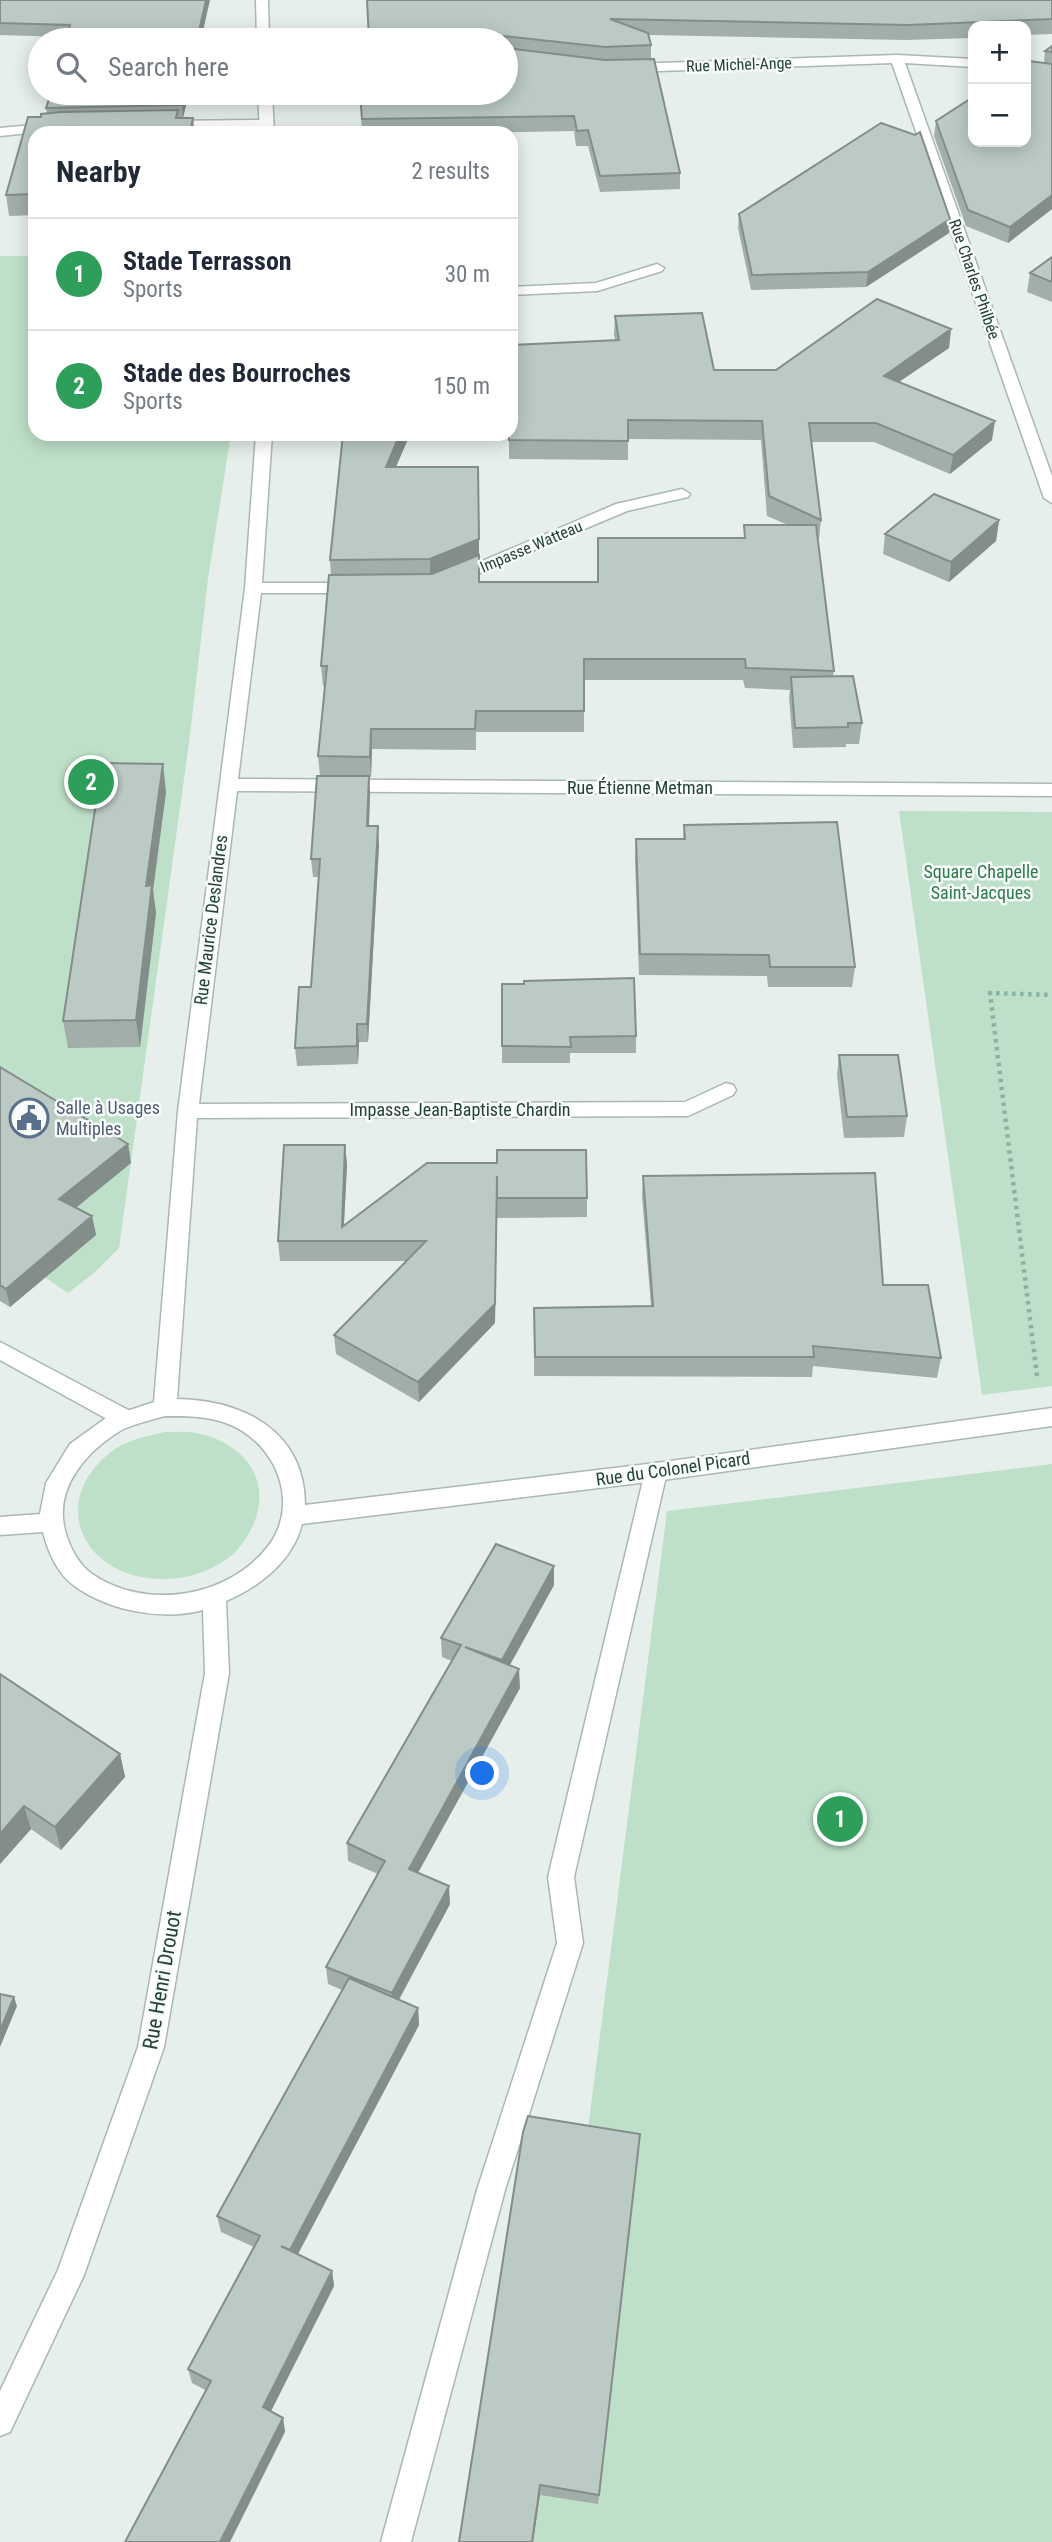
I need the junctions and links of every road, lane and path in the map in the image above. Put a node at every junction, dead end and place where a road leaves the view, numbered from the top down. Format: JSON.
{"nodes":[{"id":1,"x":262,"y":0,"type":"edge"},
{"id":2,"x":263,"y":28,"type":"edge"},
{"id":3,"x":897,"y":59,"type":"junction"},
{"id":4,"x":968,"y":63,"type":"edge"},
{"id":5,"x":619,"y":69,"type":"edge"},
{"id":6,"x":265,"y":105,"type":"edge"},
{"id":7,"x":158,"y":125,"type":"edge"},
{"id":8,"x":194,"y":126,"type":"edge"},
{"id":9,"x":266,"y":126,"type":"edge"},
{"id":10,"x":28,"y":129,"type":"edge"},
{"id":11,"x":0,"y":132,"type":"edge"},
{"id":12,"x":657,"y":268,"type":"dead end"},
{"id":13,"x":518,"y":291,"type":"edge"},
{"id":14,"x":264,"y":441,"type":"edge"},
{"id":15,"x":682,"y":494,"type":"dead end"},
{"id":16,"x":1052,"y":498,"type":"edge"},
{"id":17,"x":377,"y":587,"type":"edge"},
{"id":18,"x":433,"y":587,"type":"edge"},
{"id":19,"x":253,"y":588,"type":"junction"},
{"id":20,"x":228,"y":785,"type":"junction"},
{"id":21,"x":1052,"y":790,"type":"edge"},
{"id":22,"x":1052,"y":995,"type":"edge"},
{"id":23,"x":726,"y":1090,"type":"dead end"},
{"id":24,"x":188,"y":1111,"type":"junction"},
{"id":25,"x":0,"y":1350,"type":"edge"},
{"id":26,"x":165,"y":1407,"type":"junction"},
{"id":27,"x":124,"y":1418,"type":"junction"},
{"id":28,"x":1047,"y":1418,"type":"edge"},
{"id":29,"x":656,"y":1472,"type":"junction"},
{"id":30,"x":294,"y":1516,"type":"junction"},
{"id":31,"x":50,"y":1522,"type":"junction"},
{"id":32,"x":0,"y":1526,"type":"edge"},
{"id":33,"x":214,"y":1597,"type":"junction"},
{"id":34,"x":0,"y":2422,"type":"edge"},
{"id":35,"x":396,"y":2542,"type":"edge"}],
"edges":[{"from":1,"to":2,"type":"street"},
{"from":3,"to":4,"type":"street","name":"Rue Michel-Ange"},
{"from":3,"to":5,"type":"street","name":"Rue Michel-Ange"},
{"from":3,"to":16,"type":"street","name":"Rue Charles Philbée"},
{"from":6,"to":9,"type":"street"},
{"from":7,"to":8,"type":"street"},
{"from":10,"to":11,"type":"street"},
{"from":12,"to":13,"type":"street"},
{"from":14,"to":19,"type":"street","name":"Rue Maurice Deslandres"},
{"from":15,"to":18,"type":"street","name":"Impasse Watteau"},
{"from":17,"to":19,"type":"street"},
{"from":19,"to":20,"type":"street","name":"Rue Maurice Deslandres"},
{"from":20,"to":21,"type":"street","name":"Rue Étienne Metman"},
{"from":20,"to":24,"type":"street","name":"Rue Maurice Deslandres"},
{"from":22,"to":28,"type":"path"},
{"from":23,"to":24,"type":"street","name":"Impasse Jean-Baptiste Chardin"},
{"from":24,"to":26,"type":"street","name":"Rue Maurice Deslandres"},
{"from":25,"to":27,"type":"street"},
{"from":26,"to":27,"type":"street"},
{"from":26,"to":30,"type":"street"},
{"from":27,"to":31,"type":"street"},
{"from":28,"to":29,"type":"street","name":"Rue du Colonel Picard"},
{"from":29,"to":30,"type":"street","name":"Rue du Colonel Picard"},
{"from":29,"to":35,"type":"street"},
{"from":30,"to":33,"type":"street"},
{"from":31,"to":32,"type":"street"},
{"from":31,"to":33,"type":"street"},
{"from":33,"to":34,"type":"street","name":"Rue Henri Drouot"}]}
